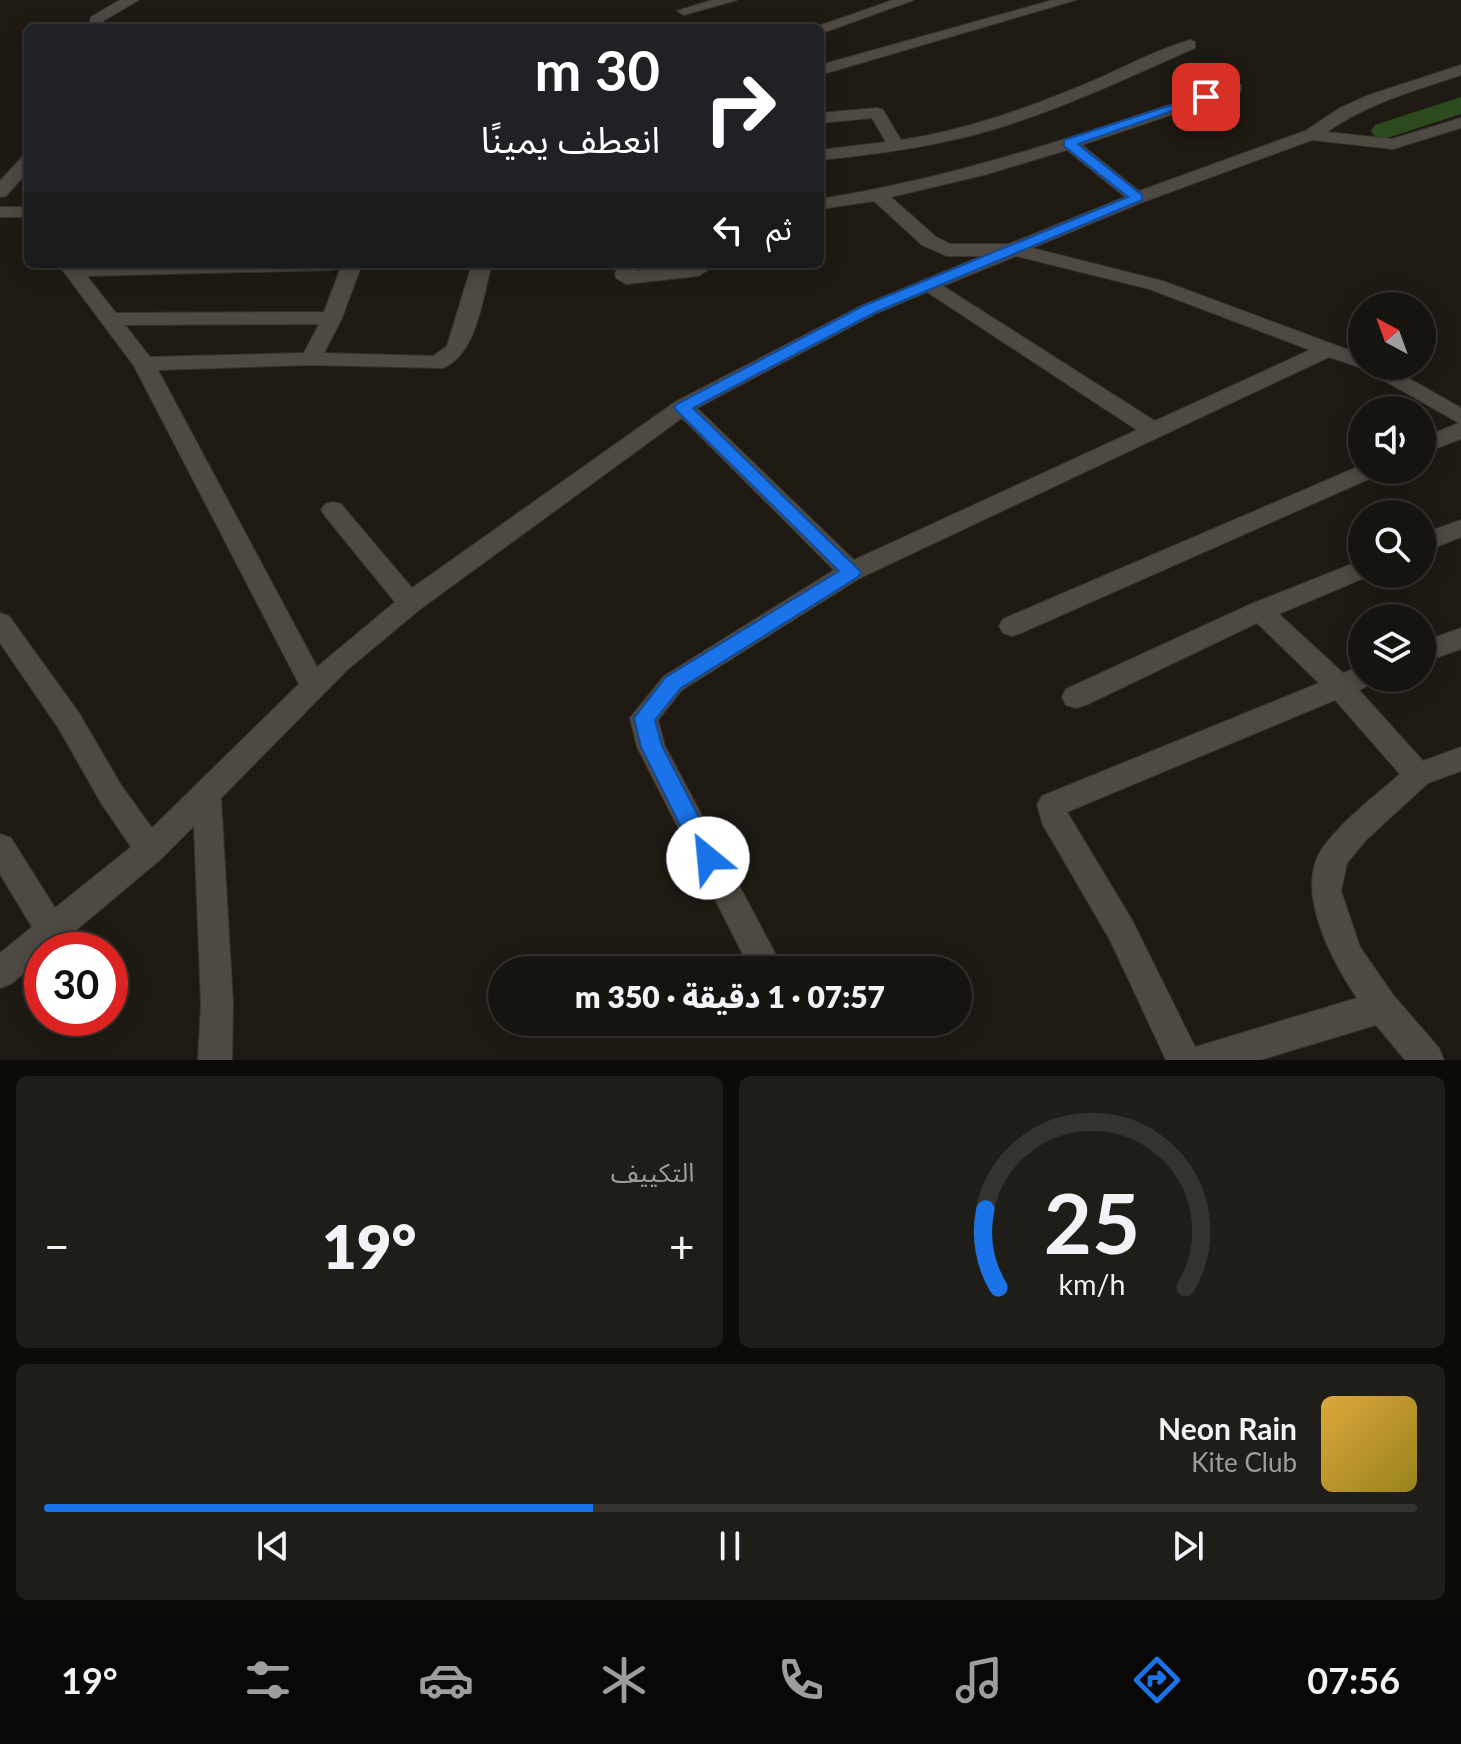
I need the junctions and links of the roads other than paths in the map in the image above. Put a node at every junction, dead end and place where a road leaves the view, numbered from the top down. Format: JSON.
{"nodes":[{"id":1,"x":132,"y":0,"type":"edge"},
{"id":2,"x":730,"y":0,"type":"edge"},
{"id":3,"x":907,"y":0,"type":"edge"},
{"id":4,"x":1069,"y":0,"type":"edge"},
{"id":5,"x":684,"y":5,"type":"edge"},
{"id":6,"x":891,"y":6,"type":"junction"},
{"id":7,"x":96,"y":24,"type":"edge"},
{"id":8,"x":824,"y":28,"type":"edge"},
{"id":9,"x":922,"y":29,"type":"junction"},
{"id":10,"x":1190,"y":45,"type":"dead end"},
{"id":11,"x":824,"y":68,"type":"edge"},
{"id":12,"x":1461,"y":70,"type":"edge"},
{"id":13,"x":1235,"y":88,"type":"dead end"},
{"id":14,"x":824,"y":118,"type":"edge"},
{"id":15,"x":1461,"y":123,"type":"edge"},
{"id":16,"x":1311,"y":135,"type":"junction"},
{"id":17,"x":1069,"y":143,"type":"junction"},
{"id":18,"x":897,"y":147,"type":"junction"},
{"id":19,"x":824,"y":155,"type":"edge"},
{"id":20,"x":24,"y":169,"type":"edge"},
{"id":21,"x":0,"y":192,"type":"edge"},
{"id":22,"x":879,"y":196,"type":"junction"},
{"id":23,"x":1137,"y":198,"type":"junction"},
{"id":24,"x":824,"y":203,"type":"edge"},
{"id":25,"x":0,"y":212,"type":"edge"},
{"id":26,"x":24,"y":212,"type":"edge"},
{"id":27,"x":1016,"y":250,"type":"junction"},
{"id":28,"x":70,"y":268,"type":"edge"},
{"id":29,"x":351,"y":268,"type":"edge"},
{"id":30,"x":481,"y":268,"type":"edge"},
{"id":31,"x":628,"y":268,"type":"edge"},
{"id":32,"x":698,"y":270,"type":"dead end"},
{"id":33,"x":929,"y":285,"type":"junction"},
{"id":34,"x":332,"y":318,"type":"junction"},
{"id":35,"x":110,"y":319,"type":"junction"},
{"id":36,"x":1329,"y":349,"type":"junction"},
{"id":37,"x":1348,"y":356,"type":"edge"},
{"id":38,"x":311,"y":359,"type":"junction"},
{"id":39,"x":144,"y":364,"type":"junction"},
{"id":40,"x":1396,"y":380,"type":"edge"},
{"id":41,"x":683,"y":407,"type":"junction"},
{"id":42,"x":1461,"y":417,"type":"edge"},
{"id":43,"x":1153,"y":430,"type":"junction"},
{"id":44,"x":1461,"y":430,"type":"edge"},
{"id":45,"x":1436,"y":441,"type":"edge"},
{"id":46,"x":1348,"y":480,"type":"edge"},
{"id":47,"x":333,"y":510,"type":"dead end"},
{"id":48,"x":1461,"y":528,"type":"edge"},
{"id":49,"x":1436,"y":538,"type":"edge"},
{"id":50,"x":851,"y":572,"type":"junction"},
{"id":51,"x":1348,"y":575,"type":"edge"},
{"id":52,"x":410,"y":603,"type":"junction"},
{"id":53,"x":1260,"y":611,"type":"junction"},
{"id":54,"x":0,"y":623,"type":"edge"},
{"id":55,"x":1012,"y":626,"type":"dead end"},
{"id":56,"x":1461,"y":638,"type":"edge"},
{"id":57,"x":1436,"y":648,"type":"edge"},
{"id":58,"x":1348,"y":680,"type":"edge"},
{"id":59,"x":1348,"y":683,"type":"edge"},
{"id":60,"x":314,"y":687,"type":"junction"},
{"id":61,"x":1357,"y":692,"type":"edge"},
{"id":62,"x":1076,"y":697,"type":"dead end"},
{"id":63,"x":1461,"y":759,"type":"edge"},
{"id":64,"x":1418,"y":775,"type":"junction"},
{"id":65,"x":207,"y":797,"type":"junction"},
{"id":66,"x":0,"y":847,"type":"edge"},
{"id":67,"x":150,"y":850,"type":"junction"},
{"id":68,"x":52,"y":931,"type":"junction"},
{"id":69,"x":761,"y":956,"type":"edge"},
{"id":70,"x":0,"y":973,"type":"edge"},
{"id":71,"x":1382,"y":1007,"type":"junction"},
{"id":72,"x":215,"y":1060,"type":"edge"},
{"id":73,"x":1184,"y":1060,"type":"edge"},
{"id":74,"x":1205,"y":1060,"type":"edge"},
{"id":75,"x":1427,"y":1060,"type":"edge"}],
"edges":[{"from":1,"to":7,"type":"street"},
{"from":2,"to":5,"type":"street"},
{"from":3,"to":6,"type":"street"},
{"from":4,"to":9,"type":"street"},
{"from":6,"to":8,"type":"street"},
{"from":6,"to":9,"type":"street"},
{"from":9,"to":11,"type":"street"},
{"from":10,"to":18,"type":"street"},
{"from":12,"to":16,"type":"street"},
{"from":13,"to":17,"type":"street"},
{"from":14,"to":18,"type":"street"},
{"from":15,"to":16,"type":"street"},
{"from":16,"to":23,"type":"street"},
{"from":17,"to":22,"type":"street"},
{"from":17,"to":23,"type":"street"},
{"from":18,"to":19,"type":"street"},
{"from":20,"to":21,"type":"street"},
{"from":22,"to":24,"type":"street"},
{"from":22,"to":27,"type":"street"},
{"from":23,"to":27,"type":"street"},
{"from":25,"to":26,"type":"street"},
{"from":27,"to":33,"type":"street"},
{"from":27,"to":36,"type":"street"},
{"from":28,"to":35,"type":"street"},
{"from":29,"to":34,"type":"street"},
{"from":30,"to":38,"type":"street"},
{"from":31,"to":32,"type":"street"},
{"from":33,"to":41,"type":"street"},
{"from":33,"to":43,"type":"street"},
{"from":34,"to":35,"type":"street"},
{"from":34,"to":38,"type":"street"},
{"from":35,"to":39,"type":"street"},
{"from":36,"to":37,"type":"street"},
{"from":36,"to":43,"type":"street"},
{"from":38,"to":39,"type":"street"},
{"from":39,"to":60,"type":"street"},
{"from":40,"to":42,"type":"street"},
{"from":41,"to":50,"type":"street"},
{"from":41,"to":52,"type":"street"},
{"from":43,"to":50,"type":"street"},
{"from":44,"to":45,"type":"street"},
{"from":46,"to":55,"type":"street"},
{"from":47,"to":52,"type":"street"},
{"from":48,"to":49,"type":"street"},
{"from":50,"to":69,"type":"street"},
{"from":51,"to":53,"type":"street"},
{"from":52,"to":60,"type":"street"},
{"from":53,"to":58,"type":"street"},
{"from":53,"to":62,"type":"street"},
{"from":54,"to":67,"type":"street"},
{"from":56,"to":57,"type":"street"},
{"from":59,"to":73,"type":"street"},
{"from":60,"to":65,"type":"street"},
{"from":61,"to":64,"type":"street"},
{"from":63,"to":64,"type":"street"},
{"from":64,"to":71,"type":"street"},
{"from":65,"to":67,"type":"street"},
{"from":65,"to":72,"type":"street"},
{"from":66,"to":68,"type":"street"},
{"from":67,"to":68,"type":"street"},
{"from":68,"to":70,"type":"street"},
{"from":71,"to":74,"type":"street"},
{"from":71,"to":75,"type":"street"}]}
